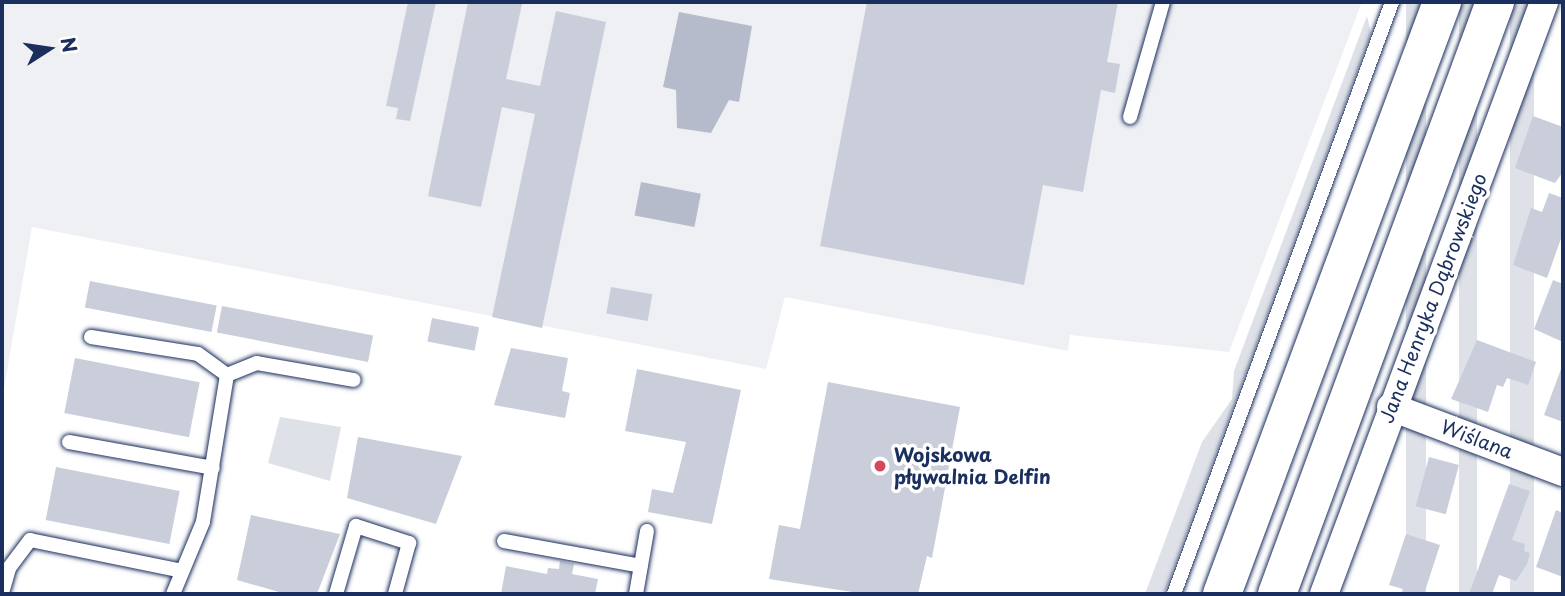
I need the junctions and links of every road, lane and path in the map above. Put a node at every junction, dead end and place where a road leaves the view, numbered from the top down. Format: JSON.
{"nodes":[{"id":1,"x":1163,"y":2,"type":"edge"},
{"id":2,"x":1390,"y":2,"type":"edge"},
{"id":3,"x":1442,"y":2,"type":"edge"},
{"id":4,"x":1495,"y":2,"type":"edge"},
{"id":5,"x":1544,"y":2,"type":"edge"},
{"id":6,"x":1130,"y":117,"type":"dead end"},
{"id":7,"x":91,"y":337,"type":"dead end"},
{"id":8,"x":227,"y":375,"type":"junction"},
{"id":9,"x":354,"y":380,"type":"dead end"},
{"id":10,"x":1391,"y":407,"type":"junction"},
{"id":11,"x":69,"y":442,"type":"dead end"},
{"id":12,"x":213,"y":468,"type":"junction"},
{"id":13,"x":1563,"y":472,"type":"edge"},
{"id":14,"x":647,"y":531,"type":"dead end"},
{"id":15,"x":505,"y":541,"type":"dead end"},
{"id":16,"x":641,"y":566,"type":"junction"},
{"id":17,"x":183,"y":571,"type":"junction"},
{"id":18,"x":2,"y":593,"type":"edge"},
{"id":19,"x":173,"y":594,"type":"edge"},
{"id":20,"x":336,"y":594,"type":"edge"},
{"id":21,"x":395,"y":594,"type":"edge"},
{"id":22,"x":636,"y":594,"type":"edge"},
{"id":23,"x":1174,"y":594,"type":"edge"},
{"id":24,"x":1222,"y":594,"type":"edge"},
{"id":25,"x":1277,"y":594,"type":"edge"},
{"id":26,"x":1324,"y":594,"type":"edge"}],
"edges":[{"from":1,"to":6,"type":"lane"},
{"from":2,"to":23,"type":"lane"},
{"from":3,"to":24,"type":"main road"},
{"from":4,"to":25,"type":"main road"},
{"from":5,"to":10,"type":"street","name":"Jana Henryka Dąbrowskiego"},
{"from":7,"to":8,"type":"lane"},
{"from":8,"to":9,"type":"lane"},
{"from":8,"to":12,"type":"lane"},
{"from":10,"to":13,"type":"street","name":"Wiślana"},
{"from":10,"to":26,"type":"street","name":"Jana Henryka Dąbrowskiego"},
{"from":11,"to":12,"type":"lane"},
{"from":12,"to":17,"type":"lane"},
{"from":14,"to":16,"type":"lane"},
{"from":15,"to":16,"type":"lane"},
{"from":16,"to":22,"type":"lane"},
{"from":17,"to":18,"type":"lane"},
{"from":17,"to":19,"type":"lane"},
{"from":20,"to":21,"type":"lane"}]}
